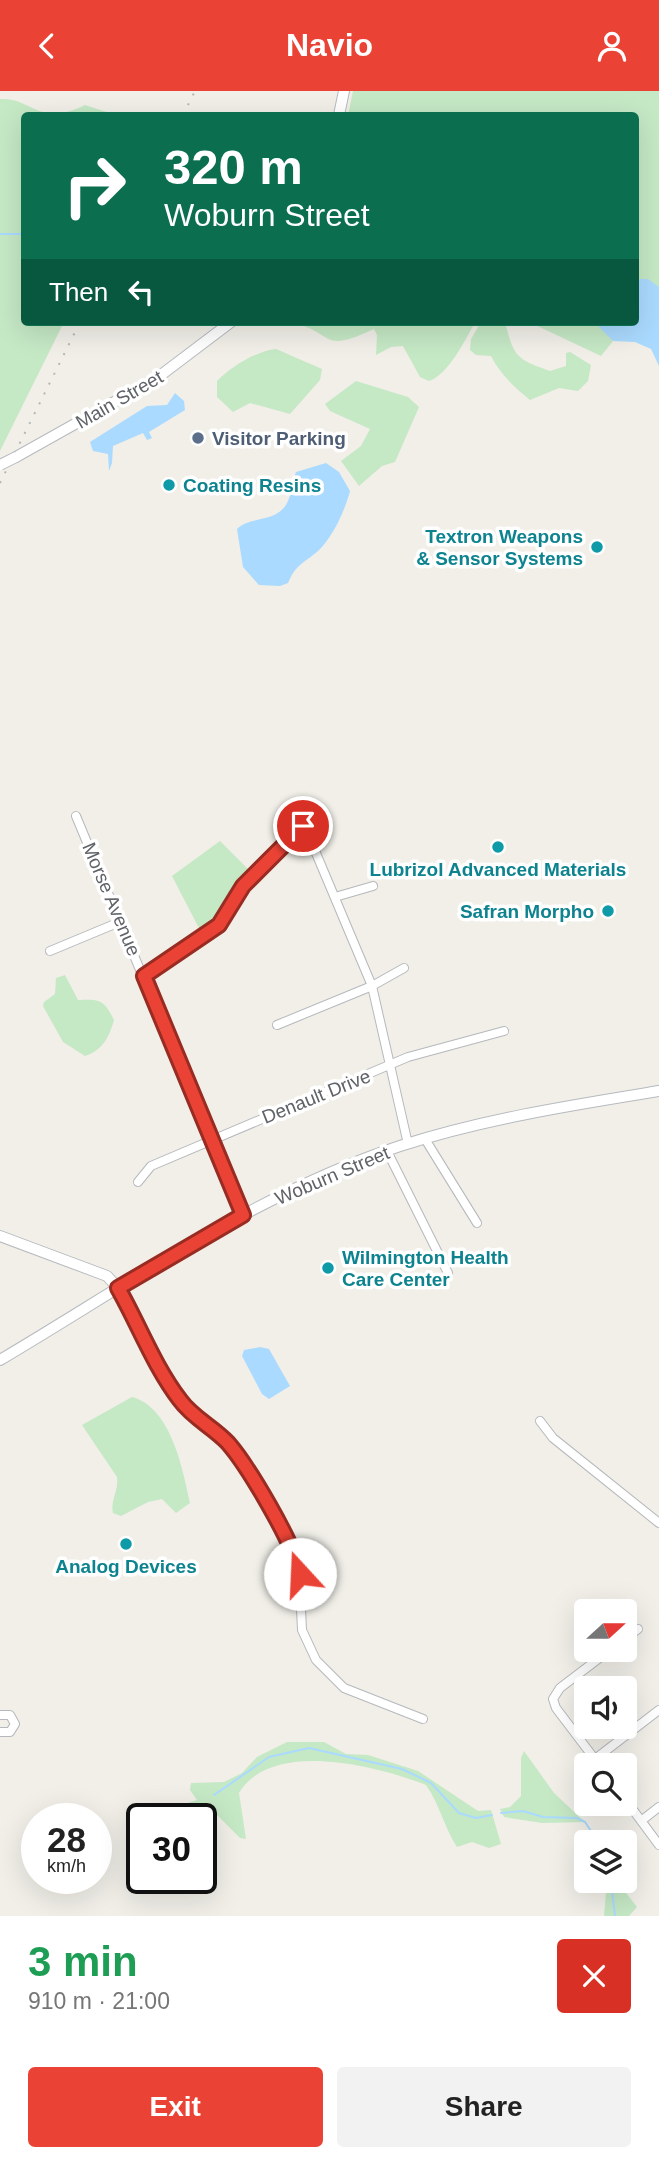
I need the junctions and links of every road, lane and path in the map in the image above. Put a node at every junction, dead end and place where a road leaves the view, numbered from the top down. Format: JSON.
{"nodes":[{"id":1,"x":344,"y":91,"type":"edge"},
{"id":2,"x":340,"y":112,"type":"edge"},
{"id":3,"x":226,"y":326,"type":"edge"},
{"id":4,"x":0,"y":465,"type":"edge"},
{"id":5,"x":76,"y":816,"type":"dead end"},
{"id":6,"x":373,"y":885,"type":"dead end"},
{"id":7,"x":335,"y":897,"type":"junction"},
{"id":8,"x":122,"y":921,"type":"junction"},
{"id":9,"x":50,"y":951,"type":"dead end"},
{"id":10,"x":404,"y":968,"type":"dead end"},
{"id":11,"x":144,"y":976,"type":"junction"},
{"id":12,"x":372,"y":986,"type":"junction"},
{"id":13,"x":277,"y":1025,"type":"dead end"},
{"id":14,"x":504,"y":1031,"type":"dead end"},
{"id":15,"x":391,"y":1064,"type":"junction"},
{"id":16,"x":659,"y":1091,"type":"edge"},
{"id":17,"x":425,"y":1139,"type":"junction"},
{"id":18,"x":211,"y":1140,"type":"junction"},
{"id":19,"x":408,"y":1144,"type":"junction"},
{"id":20,"x":387,"y":1151,"type":"junction"},
{"id":21,"x":138,"y":1182,"type":"dead end"},
{"id":22,"x":243,"y":1215,"type":"junction"},
{"id":23,"x":477,"y":1223,"type":"dead end"},
{"id":24,"x":0,"y":1236,"type":"edge"},
{"id":25,"x":448,"y":1273,"type":"dead end"},
{"id":26,"x":118,"y":1288,"type":"junction"},
{"id":27,"x":0,"y":1360,"type":"edge"},
{"id":28,"x":540,"y":1421,"type":"dead end"},
{"id":29,"x":659,"y":1523,"type":"edge"},
{"id":30,"x":593,"y":1663,"type":"edge"},
{"id":31,"x":659,"y":1710,"type":"edge"},
{"id":32,"x":0,"y":1715,"type":"edge"},
{"id":33,"x":423,"y":1719,"type":"dead end"},
{"id":34,"x":0,"y":1732,"type":"edge"},
{"id":35,"x":591,"y":1753,"type":"edge"},
{"id":36,"x":609,"y":1753,"type":"edge"},
{"id":37,"x":659,"y":1807,"type":"edge"},
{"id":38,"x":637,"y":1816,"type":"edge"},
{"id":39,"x":641,"y":1821,"type":"junction"},
{"id":40,"x":659,"y":1845,"type":"edge"}],
"edges":[{"from":1,"to":2,"type":"main road"},
{"from":3,"to":4,"type":"main road","name":"Main Street","bridge":true},
{"from":5,"to":8,"type":"street","name":"Morse Avenue"},
{"from":6,"to":7,"type":"street"},
{"from":7,"to":11,"type":"street"},
{"from":7,"to":12,"type":"street"},
{"from":8,"to":9,"type":"street"},
{"from":8,"to":11,"type":"street","name":"Morse Avenue"},
{"from":10,"to":12,"type":"street"},
{"from":11,"to":18,"type":"street","name":"Morse Avenue"},
{"from":12,"to":13,"type":"street"},
{"from":12,"to":15,"type":"street"},
{"from":14,"to":15,"type":"street","name":"Denault Drive"},
{"from":15,"to":18,"type":"street","name":"Denault Drive"},
{"from":15,"to":19,"type":"street"},
{"from":16,"to":17,"type":"main road","name":"Woburn Street"},
{"from":17,"to":19,"type":"main road","name":"Woburn Street"},
{"from":17,"to":23,"type":"street"},
{"from":18,"to":21,"type":"street","name":"Denault Drive"},
{"from":18,"to":22,"type":"street","name":"Morse Avenue"},
{"from":19,"to":20,"type":"main road","name":"Woburn Street"},
{"from":20,"to":22,"type":"main road","name":"Woburn Street"},
{"from":20,"to":25,"type":"street"},
{"from":22,"to":26,"type":"main road","name":"Woburn Street"},
{"from":24,"to":26,"type":"main road"},
{"from":26,"to":27,"type":"main road","name":"Woburn Street"},
{"from":26,"to":33,"type":"street"},
{"from":28,"to":29,"type":"street"},
{"from":30,"to":35,"type":"street"},
{"from":31,"to":36,"type":"street"},
{"from":32,"to":34,"type":"street"},
{"from":37,"to":39,"type":"street"},
{"from":38,"to":39,"type":"street"},
{"from":39,"to":40,"type":"street"}]}
